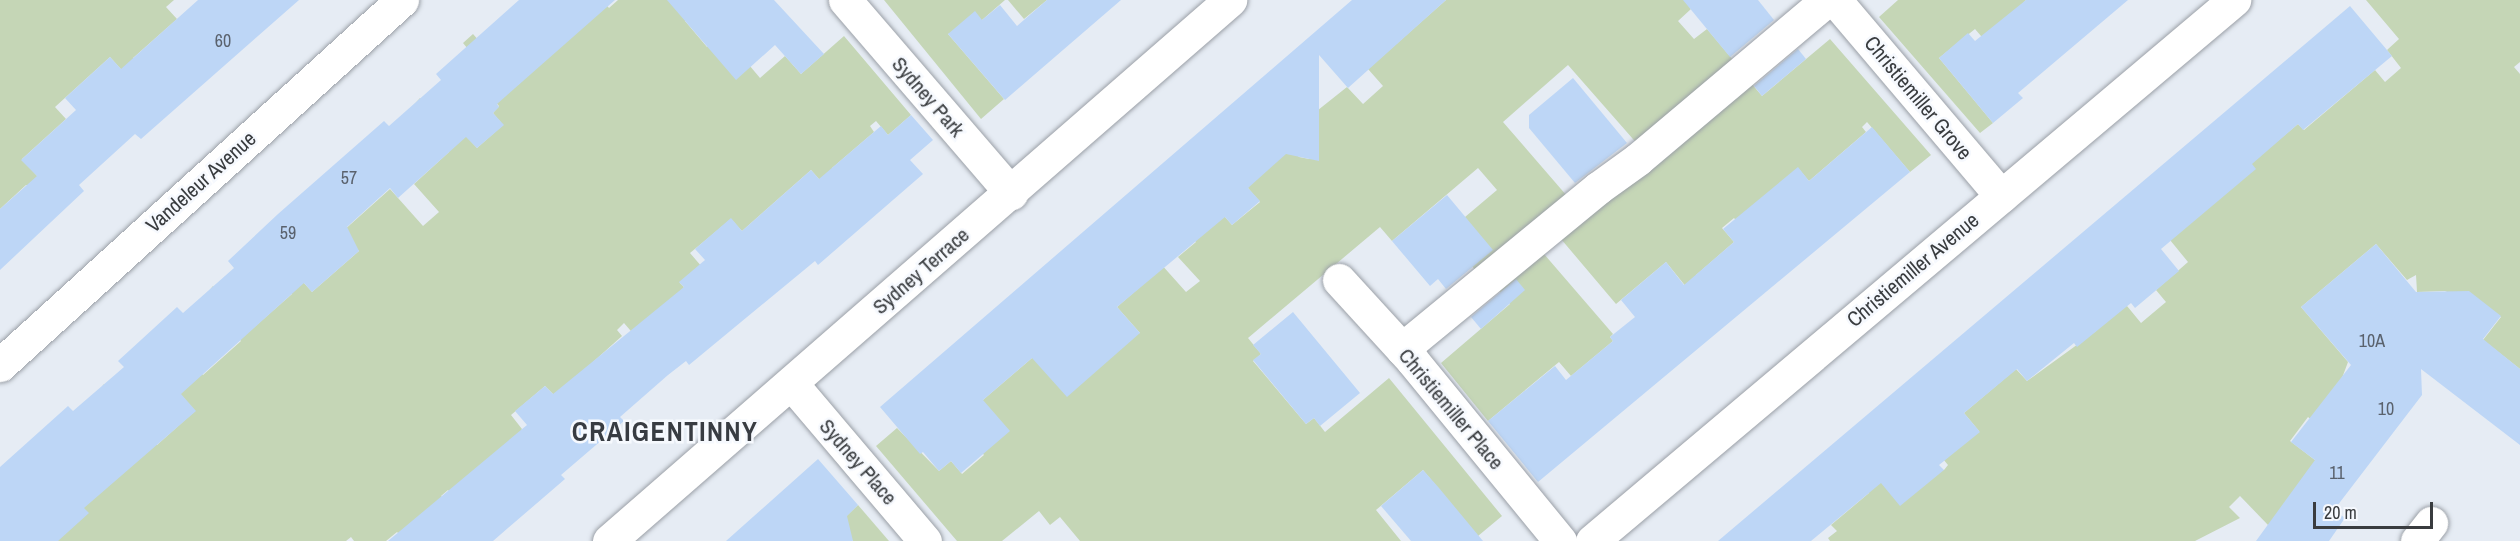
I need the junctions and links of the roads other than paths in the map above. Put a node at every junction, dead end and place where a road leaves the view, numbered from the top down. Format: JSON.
{"nodes":[{"id":1,"x":402,"y":0,"type":"edge"},
{"id":2,"x":845,"y":0,"type":"edge"},
{"id":3,"x":1230,"y":0,"type":"edge"},
{"id":4,"x":1827,"y":0,"type":"edge"},
{"id":5,"x":1835,"y":0,"type":"edge"},
{"id":6,"x":2234,"y":0,"type":"edge"},
{"id":7,"x":1011,"y":193,"type":"junction"},
{"id":8,"x":2001,"y":196,"type":"junction"},
{"id":9,"x":1339,"y":280,"type":"dead end"},
{"id":10,"x":1402,"y":349,"type":"junction"},
{"id":11,"x":0,"y":364,"type":"edge"},
{"id":12,"x":791,"y":383,"type":"junction"},
{"id":13,"x":609,"y":541,"type":"edge"},
{"id":14,"x":926,"y":541,"type":"edge"},
{"id":15,"x":1560,"y":541,"type":"edge"},
{"id":16,"x":1592,"y":541,"type":"edge"}],
"edges":[{"from":1,"to":11,"type":"street","name":"Vandeleur Avenue"},
{"from":2,"to":7,"type":"street","name":"Sydney Park"},
{"from":3,"to":7,"type":"street","name":"Sydney Terrace"},
{"from":4,"to":10,"type":"street"},
{"from":5,"to":8,"type":"street","name":"Christiemiller Grove"},
{"from":6,"to":8,"type":"street","name":"Christiemiller Avenue"},
{"from":7,"to":12,"type":"street","name":"Sydney Terrace"},
{"from":8,"to":16,"type":"street","name":"Christiemiller Avenue"},
{"from":9,"to":10,"type":"street","name":"Christiemiller Place"},
{"from":10,"to":15,"type":"street","name":"Christiemiller Place"},
{"from":12,"to":13,"type":"street","name":"Sydney Terrace"},
{"from":12,"to":14,"type":"street","name":"Sydney Place"}]}
